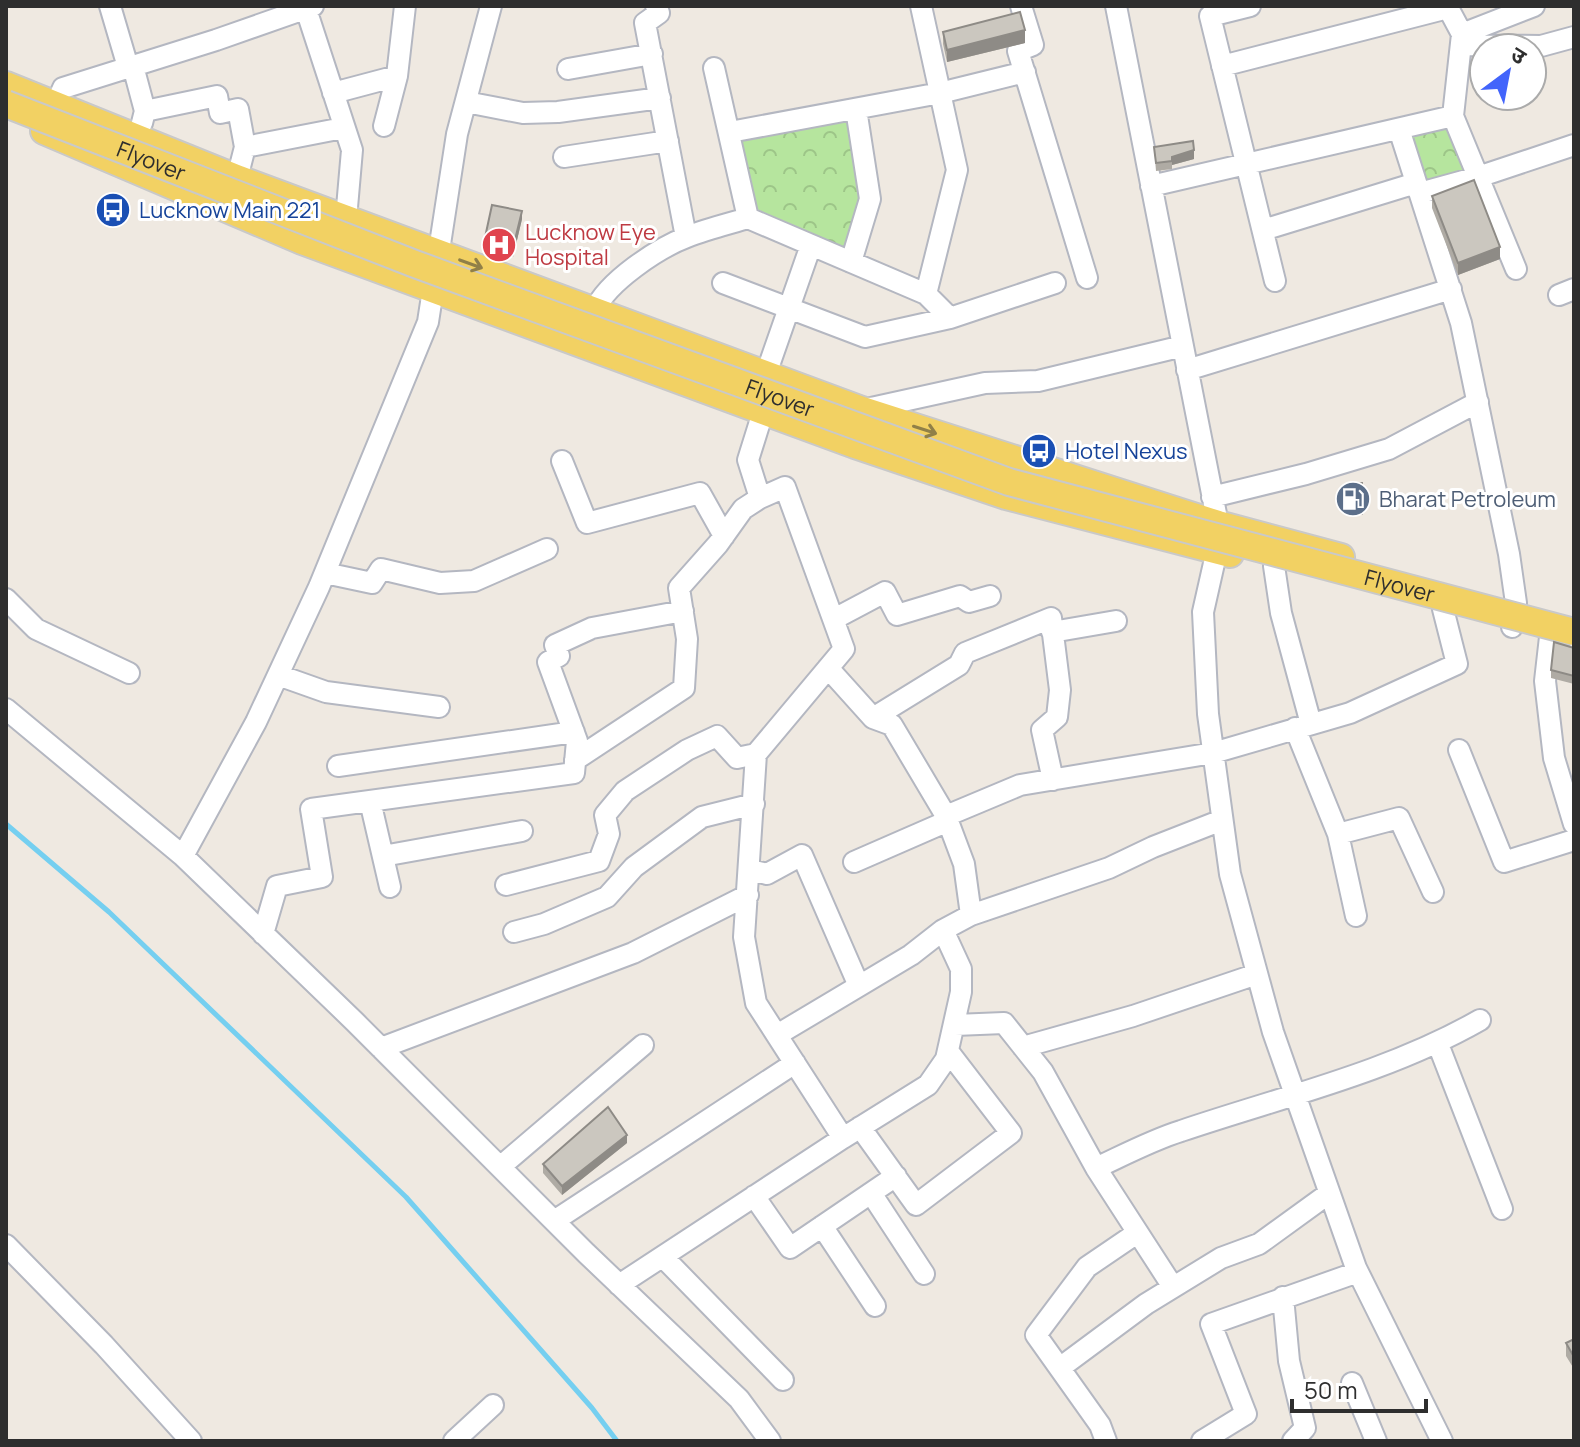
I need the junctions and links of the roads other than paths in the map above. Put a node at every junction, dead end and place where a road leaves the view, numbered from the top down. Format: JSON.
{"nodes":[{"id":1,"x":110,"y":6,"type":"edge"},
{"id":2,"x":405,"y":6,"type":"edge"},
{"id":3,"x":491,"y":6,"type":"edge"},
{"id":4,"x":656,"y":6,"type":"edge"},
{"id":5,"x":921,"y":6,"type":"edge"},
{"id":6,"x":1021,"y":6,"type":"edge"},
{"id":7,"x":1116,"y":6,"type":"edge"},
{"id":8,"x":1250,"y":6,"type":"edge"},
{"id":9,"x":1534,"y":6,"type":"edge"},
{"id":10,"x":308,"y":7,"type":"edge"},
{"id":11,"x":1448,"y":7,"type":"edge"},
{"id":12,"x":1574,"y":37,"type":"edge"},
{"id":13,"x":1461,"y":39,"type":"junction"},
{"id":14,"x":652,"y":54,"type":"junction"},
{"id":15,"x":1222,"y":66,"type":"junction"},
{"id":16,"x":131,"y":67,"type":"junction"},
{"id":17,"x":714,"y":68,"type":"dead end"},
{"id":18,"x":568,"y":69,"type":"dead end"},
{"id":19,"x":1025,"y":72,"type":"junction"},
{"id":20,"x":397,"y":76,"type":"junction"},
{"id":21,"x":6,"y":85,"type":"edge"},
{"id":22,"x":333,"y":93,"type":"junction"},
{"id":23,"x":940,"y":93,"type":"junction"},
{"id":24,"x":660,"y":98,"type":"junction"},
{"id":25,"x":466,"y":102,"type":"junction"},
{"id":26,"x":6,"y":104,"type":"edge"},
{"id":27,"x":55,"y":106,"type":"junction"},
{"id":28,"x":856,"y":109,"type":"junction"},
{"id":29,"x":145,"y":111,"type":"junction"},
{"id":30,"x":6,"y":115,"type":"edge"},
{"id":31,"x":1453,"y":116,"type":"junction"},
{"id":32,"x":384,"y":126,"type":"dead end"},
{"id":33,"x":343,"y":128,"type":"junction"},
{"id":34,"x":1399,"y":129,"type":"junction"},
{"id":35,"x":730,"y":132,"type":"junction"},
{"id":36,"x":138,"y":138,"type":"junction"},
{"id":37,"x":668,"y":141,"type":"junction"},
{"id":38,"x":1574,"y":145,"type":"edge"},
{"id":39,"x":245,"y":147,"type":"junction"},
{"id":40,"x":564,"y":157,"type":"dead end"},
{"id":41,"x":1246,"y":164,"type":"junction"},
{"id":42,"x":1478,"y":177,"type":"junction"},
{"id":43,"x":239,"y":179,"type":"junction"},
{"id":44,"x":1151,"y":186,"type":"junction"},
{"id":45,"x":1418,"y":188,"type":"junction"},
{"id":46,"x":226,"y":210,"type":"junction"},
{"id":47,"x":748,"y":218,"type":"junction"},
{"id":48,"x":346,"y":219,"type":"junction"},
{"id":49,"x":1263,"y":230,"type":"junction"},
{"id":50,"x":686,"y":237,"type":"junction"},
{"id":51,"x":811,"y":245,"type":"junction"},
{"id":52,"x":439,"y":252,"type":"junction"},
{"id":53,"x":851,"y":262,"type":"junction"},
{"id":54,"x":1516,"y":269,"type":"dead end"},
{"id":55,"x":1087,"y":278,"type":"dead end"},
{"id":56,"x":1275,"y":281,"type":"dead end"},
{"id":57,"x":723,"y":283,"type":"dead end"},
{"id":58,"x":1055,"y":283,"type":"dead end"},
{"id":59,"x":435,"y":289,"type":"junction"},
{"id":60,"x":1451,"y":289,"type":"junction"},
{"id":61,"x":926,"y":294,"type":"junction"},
{"id":62,"x":788,"y":308,"type":"junction"},
{"id":63,"x":595,"y":310,"type":"junction"},
{"id":64,"x":950,"y":318,"type":"junction"},
{"id":65,"x":1183,"y":346,"type":"junction"},
{"id":66,"x":1187,"y":370,"type":"junction"},
{"id":67,"x":766,"y":374,"type":"junction"},
{"id":68,"x":1478,"y":402,"type":"junction"},
{"id":69,"x":862,"y":410,"type":"junction"},
{"id":70,"x":763,"y":412,"type":"junction"},
{"id":71,"x":562,"y":461,"type":"dead end"},
{"id":72,"x":1212,"y":497,"type":"junction"},
{"id":73,"x":760,"y":498,"type":"junction"},
{"id":74,"x":1218,"y":524,"type":"junction"},
{"id":75,"x":724,"y":536,"type":"junction"},
{"id":76,"x":547,"y":549,"type":"dead end"},
{"id":77,"x":1217,"y":550,"type":"junction"},
{"id":78,"x":1274,"y":566,"type":"junction"},
{"id":79,"x":325,"y":573,"type":"junction"},
{"id":80,"x":990,"y":596,"type":"dead end"},
{"id":81,"x":6,"y":599,"type":"edge"},
{"id":82,"x":1443,"y":609,"type":"junction"},
{"id":83,"x":683,"y":611,"type":"junction"},
{"id":84,"x":1514,"y":615,"type":"junction"},
{"id":85,"x":834,"y":619,"type":"junction"},
{"id":86,"x":1574,"y":619,"type":"edge"},
{"id":87,"x":1116,"y":621,"type":"dead end"},
{"id":88,"x":1052,"y":632,"type":"junction"},
{"id":89,"x":1566,"y":638,"type":"edge"},
{"id":90,"x":828,"y":668,"type":"junction"},
{"id":91,"x":129,"y":673,"type":"dead end"},
{"id":92,"x":278,"y":675,"type":"junction"},
{"id":93,"x":439,"y":707,"type":"dead end"},
{"id":94,"x":6,"y":709,"type":"edge"},
{"id":95,"x":873,"y":718,"type":"junction"},
{"id":96,"x":1303,"y":726,"type":"junction"},
{"id":97,"x":574,"y":732,"type":"junction"},
{"id":98,"x":1459,"y":750,"type":"dead end"},
{"id":99,"x":1213,"y":753,"type":"junction"},
{"id":100,"x":756,"y":754,"type":"junction"},
{"id":101,"x":575,"y":760,"type":"junction"},
{"id":102,"x":338,"y":766,"type":"dead end"},
{"id":103,"x":1053,"y":780,"type":"junction"},
{"id":104,"x":370,"y":801,"type":"junction"},
{"id":105,"x":754,"y":804,"type":"junction"},
{"id":106,"x":947,"y":818,"type":"junction"},
{"id":107,"x":1222,"y":820,"type":"junction"},
{"id":108,"x":1574,"y":824,"type":"edge"},
{"id":109,"x":522,"y":831,"type":"dead end"},
{"id":110,"x":1338,"y":834,"type":"junction"},
{"id":111,"x":1574,"y":840,"type":"edge"},
{"id":112,"x":183,"y":856,"type":"junction"},
{"id":113,"x":383,"y":856,"type":"junction"},
{"id":114,"x":854,"y":862,"type":"dead end"},
{"id":115,"x":750,"y":870,"type":"junction"},
{"id":116,"x":506,"y":885,"type":"dead end"},
{"id":117,"x":390,"y":887,"type":"dead end"},
{"id":118,"x":1433,"y":892,"type":"dead end"},
{"id":119,"x":748,"y":895,"type":"junction"},
{"id":120,"x":971,"y":915,"type":"junction"},
{"id":121,"x":1356,"y":916,"type":"dead end"},
{"id":122,"x":943,"y":930,"type":"junction"},
{"id":123,"x":514,"y":932,"type":"dead end"},
{"id":124,"x":263,"y":934,"type":"junction"},
{"id":125,"x":1257,"y":974,"type":"junction"},
{"id":126,"x":859,"y":986,"type":"junction"},
{"id":127,"x":1480,"y":1020,"type":"dead end"},
{"id":128,"x":955,"y":1025,"type":"junction"},
{"id":129,"x":777,"y":1035,"type":"junction"},
{"id":130,"x":1438,"y":1044,"type":"junction"},
{"id":131,"x":643,"y":1045,"type":"dead end"},
{"id":132,"x":1023,"y":1047,"type":"junction"},
{"id":133,"x":381,"y":1048,"type":"junction"},
{"id":134,"x":948,"y":1051,"type":"junction"},
{"id":135,"x":795,"y":1063,"type":"junction"},
{"id":136,"x":1295,"y":1096,"type":"junction"},
{"id":137,"x":851,"y":1132,"type":"junction"},
{"id":138,"x":500,"y":1167,"type":"junction"},
{"id":139,"x":1096,"y":1168,"type":"junction"},
{"id":140,"x":896,"y":1176,"type":"junction"},
{"id":141,"x":871,"y":1193,"type":"junction"},
{"id":142,"x":1328,"y":1194,"type":"junction"},
{"id":143,"x":754,"y":1196,"type":"junction"},
{"id":144,"x":1502,"y":1209,"type":"dead end"},
{"id":145,"x":554,"y":1221,"type":"junction"},
{"id":146,"x":822,"y":1226,"type":"junction"},
{"id":147,"x":1137,"y":1233,"type":"junction"},
{"id":148,"x":6,"y":1245,"type":"edge"},
{"id":149,"x":663,"y":1257,"type":"junction"},
{"id":150,"x":1358,"y":1272,"type":"junction"},
{"id":151,"x":924,"y":1274,"type":"dead end"},
{"id":152,"x":619,"y":1285,"type":"junction"},
{"id":153,"x":1173,"y":1287,"type":"junction"},
{"id":154,"x":1283,"y":1297,"type":"junction"},
{"id":155,"x":875,"y":1306,"type":"dead end"},
{"id":156,"x":1061,"y":1367,"type":"junction"},
{"id":157,"x":783,"y":1380,"type":"dead end"},
{"id":158,"x":1352,"y":1383,"type":"dead end"},
{"id":159,"x":493,"y":1405,"type":"dead end"},
{"id":160,"x":191,"y":1441,"type":"edge"},
{"id":161,"x":454,"y":1441,"type":"edge"},
{"id":162,"x":770,"y":1441,"type":"edge"},
{"id":163,"x":1106,"y":1441,"type":"edge"},
{"id":164,"x":1202,"y":1441,"type":"edge"},
{"id":165,"x":1293,"y":1441,"type":"edge"},
{"id":166,"x":1376,"y":1441,"type":"edge"},
{"id":167,"x":1442,"y":1441,"type":"edge"}],
"edges":[{"from":1,"to":16,"type":"street"},
{"from":2,"to":20,"type":"street"},
{"from":3,"to":25,"type":"street"},
{"from":4,"to":14,"type":"street"},
{"from":5,"to":23,"type":"street"},
{"from":6,"to":19,"type":"street"},
{"from":7,"to":44,"type":"street"},
{"from":8,"to":15,"type":"street"},
{"from":9,"to":13,"type":"street"},
{"from":10,"to":16,"type":"street"},
{"from":10,"to":22,"type":"street"},
{"from":11,"to":13,"type":"street"},
{"from":11,"to":15,"type":"street"},
{"from":12,"to":13,"type":"street"},
{"from":13,"to":31,"type":"street"},
{"from":14,"to":18,"type":"street"},
{"from":14,"to":24,"type":"street"},
{"from":15,"to":41,"type":"street"},
{"from":16,"to":27,"type":"street"},
{"from":16,"to":29,"type":"street"},
{"from":17,"to":35,"type":"street"},
{"from":19,"to":23,"type":"street"},
{"from":19,"to":55,"type":"street"},
{"from":20,"to":22,"type":"street"},
{"from":20,"to":32,"type":"street"},
{"from":21,"to":27,"type":"main road"},
{"from":22,"to":33,"type":"street"},
{"from":23,"to":28,"type":"street"},
{"from":23,"to":61,"type":"street"},
{"from":24,"to":25,"type":"street"},
{"from":24,"to":37,"type":"street"},
{"from":25,"to":52,"type":"street"},
{"from":26,"to":89,"type":"main road","name":"Flyover","bridge":true},
{"from":27,"to":36,"type":"main road"},
{"from":28,"to":35,"type":"street"},
{"from":28,"to":53,"type":"street"},
{"from":29,"to":36,"type":"street"},
{"from":29,"to":39,"type":"street"},
{"from":30,"to":46,"type":"main road"},
{"from":31,"to":34,"type":"street"},
{"from":31,"to":42,"type":"street"},
{"from":33,"to":39,"type":"street"},
{"from":33,"to":48,"type":"street"},
{"from":34,"to":41,"type":"street"},
{"from":34,"to":45,"type":"street"},
{"from":35,"to":47,"type":"street"},
{"from":36,"to":43,"type":"main road"},
{"from":37,"to":40,"type":"street"},
{"from":37,"to":50,"type":"street"},
{"from":38,"to":42,"type":"street"},
{"from":39,"to":43,"type":"street"},
{"from":41,"to":44,"type":"street"},
{"from":41,"to":49,"type":"street"},
{"from":42,"to":45,"type":"street"},
{"from":42,"to":54,"type":"street"},
{"from":43,"to":46,"type":"street"},
{"from":43,"to":48,"type":"main road"},
{"from":44,"to":65,"type":"street"},
{"from":45,"to":49,"type":"street"},
{"from":45,"to":60,"type":"street"},
{"from":46,"to":59,"type":"main road"},
{"from":47,"to":50,"type":"street"},
{"from":47,"to":51,"type":"street"},
{"from":48,"to":52,"type":"main road"},
{"from":49,"to":56,"type":"street"},
{"from":50,"to":63,"type":"street"},
{"from":51,"to":53,"type":"street"},
{"from":51,"to":62,"type":"street"},
{"from":52,"to":59,"type":"street"},
{"from":52,"to":63,"type":"main road","one_way":true},
{"from":53,"to":61,"type":"street"},
{"from":57,"to":62,"type":"street"},
{"from":58,"to":64,"type":"street"},
{"from":59,"to":70,"type":"main road"},
{"from":59,"to":79,"type":"street"},
{"from":60,"to":66,"type":"street"},
{"from":60,"to":68,"type":"street"},
{"from":61,"to":64,"type":"street"},
{"from":62,"to":64,"type":"street"},
{"from":62,"to":67,"type":"street"},
{"from":63,"to":67,"type":"main road"},
{"from":65,"to":66,"type":"street"},
{"from":65,"to":69,"type":"street"},
{"from":66,"to":72,"type":"street"},
{"from":67,"to":69,"type":"main road"},
{"from":67,"to":70,"type":"street"},
{"from":68,"to":72,"type":"street"},
{"from":68,"to":84,"type":"street"},
{"from":69,"to":74,"type":"main road","one_way":true},
{"from":70,"to":73,"type":"street"},
{"from":70,"to":77,"type":"main road"},
{"from":71,"to":75,"type":"street"},
{"from":72,"to":74,"type":"street"},
{"from":73,"to":75,"type":"street"},
{"from":73,"to":85,"type":"street"},
{"from":74,"to":77,"type":"street"},
{"from":74,"to":84,"type":"main road"},
{"from":75,"to":83,"type":"street"},
{"from":76,"to":79,"type":"street"},
{"from":77,"to":78,"type":"main road"},
{"from":77,"to":99,"type":"street"},
{"from":78,"to":82,"type":"main road"},
{"from":78,"to":96,"type":"street"},
{"from":79,"to":92,"type":"street"},
{"from":80,"to":85,"type":"street"},
{"from":81,"to":91,"type":"street"},
{"from":82,"to":84,"type":"main road"},
{"from":82,"to":96,"type":"street"},
{"from":83,"to":97,"type":"street"},
{"from":83,"to":101,"type":"street"},
{"from":84,"to":86,"type":"main road"},
{"from":84,"to":89,"type":"main road"},
{"from":85,"to":90,"type":"street"},
{"from":87,"to":88,"type":"street"},
{"from":88,"to":95,"type":"street"},
{"from":88,"to":103,"type":"street"},
{"from":89,"to":108,"type":"street"},
{"from":90,"to":95,"type":"street"},
{"from":90,"to":100,"type":"street"},
{"from":92,"to":93,"type":"street"},
{"from":92,"to":112,"type":"street"},
{"from":94,"to":112,"type":"street"},
{"from":95,"to":106,"type":"street"},
{"from":96,"to":99,"type":"street"},
{"from":96,"to":110,"type":"street"},
{"from":97,"to":101,"type":"street"},
{"from":97,"to":102,"type":"street"},
{"from":98,"to":111,"type":"street"},
{"from":99,"to":103,"type":"street"},
{"from":99,"to":107,"type":"street"},
{"from":100,"to":105,"type":"street"},
{"from":100,"to":116,"type":"street"},
{"from":101,"to":104,"type":"street"},
{"from":103,"to":106,"type":"street"},
{"from":104,"to":113,"type":"street"},
{"from":104,"to":124,"type":"street"},
{"from":105,"to":115,"type":"street"},
{"from":105,"to":123,"type":"street"},
{"from":106,"to":114,"type":"street"},
{"from":106,"to":120,"type":"street"},
{"from":107,"to":120,"type":"street"},
{"from":107,"to":125,"type":"street"},
{"from":109,"to":113,"type":"street"},
{"from":110,"to":118,"type":"street"},
{"from":110,"to":121,"type":"street"},
{"from":112,"to":124,"type":"street"},
{"from":113,"to":117,"type":"street"},
{"from":115,"to":119,"type":"street"},
{"from":115,"to":126,"type":"street"},
{"from":119,"to":129,"type":"street"},
{"from":119,"to":133,"type":"street"},
{"from":120,"to":122,"type":"street"},
{"from":122,"to":126,"type":"street"},
{"from":122,"to":128,"type":"street"},
{"from":124,"to":133,"type":"street"},
{"from":125,"to":132,"type":"street"},
{"from":125,"to":136,"type":"street"},
{"from":126,"to":129,"type":"street"},
{"from":127,"to":130,"type":"street"},
{"from":128,"to":132,"type":"street"},
{"from":128,"to":134,"type":"street"},
{"from":129,"to":135,"type":"street"},
{"from":130,"to":136,"type":"street"},
{"from":130,"to":144,"type":"street"},
{"from":131,"to":138,"type":"street"},
{"from":132,"to":139,"type":"street"},
{"from":133,"to":138,"type":"street"},
{"from":134,"to":137,"type":"street"},
{"from":134,"to":140,"type":"street"},
{"from":135,"to":137,"type":"street"},
{"from":135,"to":145,"type":"street"},
{"from":136,"to":139,"type":"street"},
{"from":136,"to":142,"type":"street"},
{"from":137,"to":140,"type":"street"},
{"from":137,"to":143,"type":"street"},
{"from":138,"to":145,"type":"street"},
{"from":139,"to":147,"type":"street"},
{"from":140,"to":141,"type":"street"},
{"from":141,"to":146,"type":"street"},
{"from":141,"to":151,"type":"street"},
{"from":142,"to":150,"type":"street"},
{"from":142,"to":153,"type":"street"},
{"from":143,"to":146,"type":"street"},
{"from":143,"to":149,"type":"street"},
{"from":145,"to":152,"type":"street"},
{"from":146,"to":155,"type":"street"},
{"from":147,"to":153,"type":"street"},
{"from":147,"to":156,"type":"street"},
{"from":148,"to":160,"type":"street"},
{"from":149,"to":152,"type":"street"},
{"from":149,"to":157,"type":"street"},
{"from":150,"to":154,"type":"street"},
{"from":150,"to":167,"type":"street"},
{"from":152,"to":162,"type":"street"},
{"from":153,"to":156,"type":"street"},
{"from":154,"to":164,"type":"street"},
{"from":154,"to":165,"type":"street"},
{"from":156,"to":163,"type":"street"},
{"from":158,"to":166,"type":"street"},
{"from":159,"to":161,"type":"street"}]}
